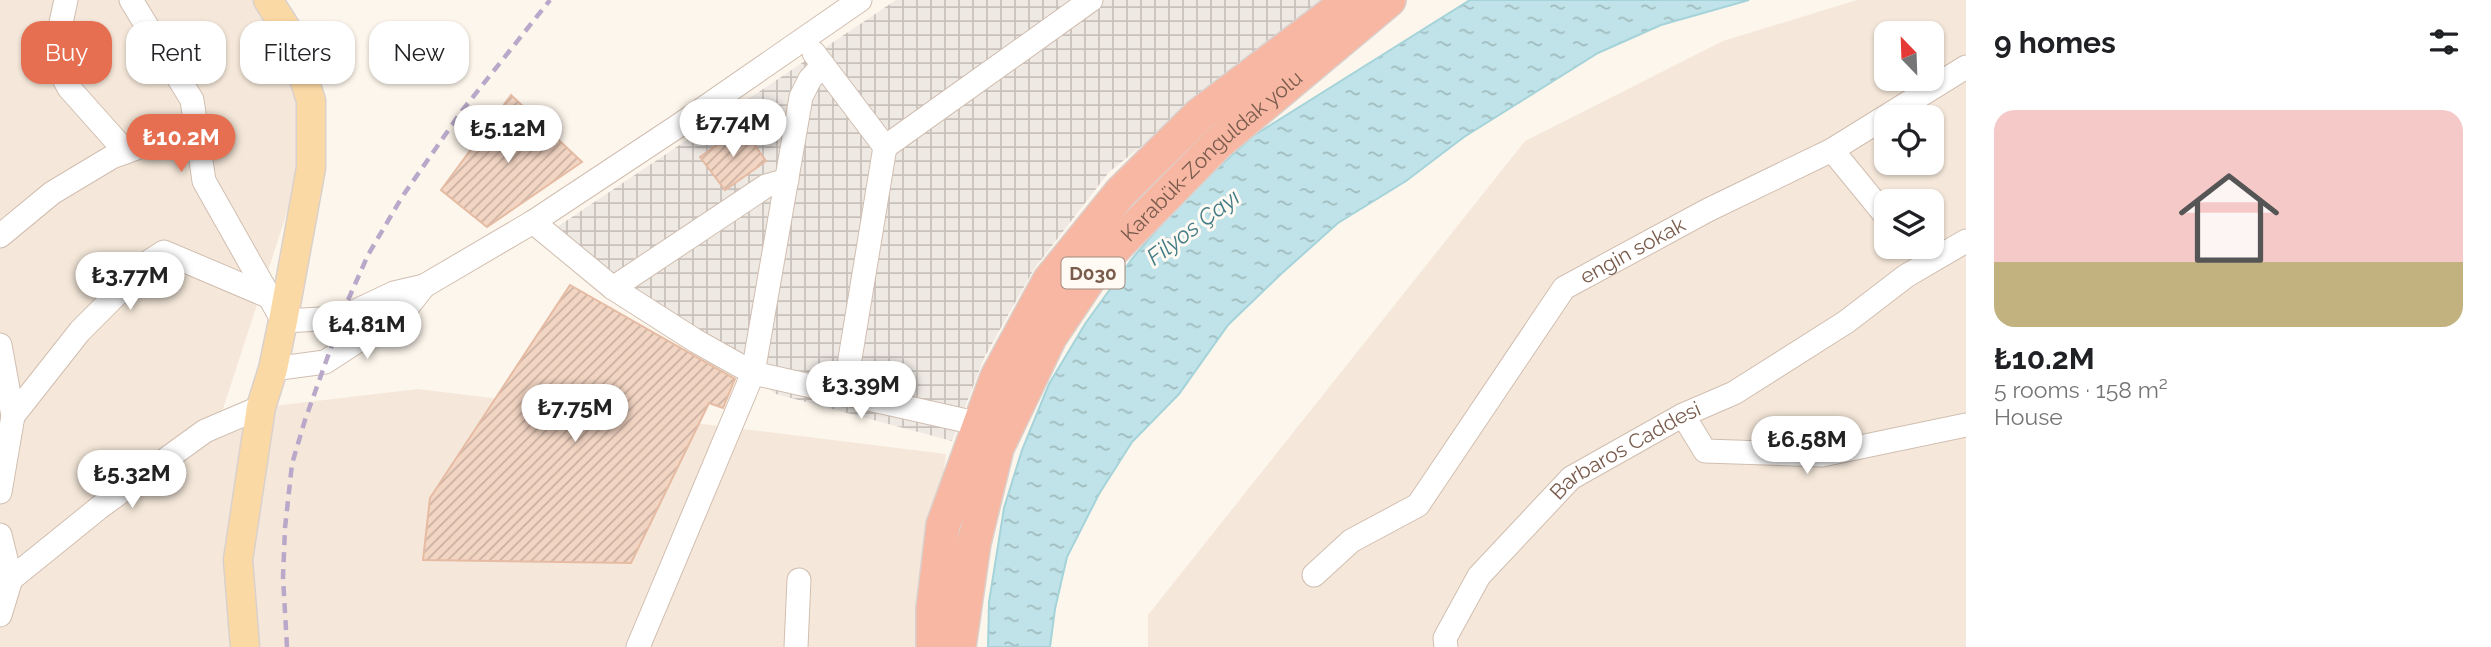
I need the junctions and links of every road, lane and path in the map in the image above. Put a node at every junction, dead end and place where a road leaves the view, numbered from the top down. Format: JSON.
{"nodes":[{"id":1,"x":66,"y":0,"type":"edge"},
{"id":2,"x":131,"y":0,"type":"edge"},
{"id":3,"x":268,"y":0,"type":"edge"},
{"id":4,"x":860,"y":0,"type":"edge"},
{"id":5,"x":1091,"y":0,"type":"edge"},
{"id":6,"x":1350,"y":0,"type":"edge"},
{"id":7,"x":1389,"y":0,"type":"edge"},
{"id":8,"x":803,"y":39,"type":"junction"},
{"id":9,"x":823,"y":65,"type":"junction"},
{"id":10,"x":1966,"y":67,"type":"edge"},
{"id":11,"x":196,"y":126,"type":"junction"},
{"id":12,"x":885,"y":147,"type":"junction"},
{"id":13,"x":1832,"y":150,"type":"junction"},
{"id":14,"x":126,"y":152,"type":"junction"},
{"id":15,"x":787,"y":180,"type":"junction"},
{"id":16,"x":1874,"y":201,"type":"edge"},
{"id":17,"x":533,"y":222,"type":"junction"},
{"id":18,"x":0,"y":236,"type":"edge"},
{"id":19,"x":1966,"y":241,"type":"edge"},
{"id":20,"x":1944,"y":248,"type":"edge"},
{"id":21,"x":1917,"y":259,"type":"edge"},
{"id":22,"x":424,"y":286,"type":"junction"},
{"id":23,"x":613,"y":288,"type":"junction"},
{"id":24,"x":277,"y":309,"type":"junction"},
{"id":25,"x":0,"y":345,"type":"edge"},
{"id":26,"x":273,"y":369,"type":"junction"},
{"id":27,"x":753,"y":373,"type":"junction"},
{"id":28,"x":844,"y":395,"type":"junction"},
{"id":29,"x":261,"y":407,"type":"junction"},
{"id":30,"x":1683,"y":415,"type":"junction"},
{"id":31,"x":13,"y":416,"type":"junction"},
{"id":32,"x":980,"y":424,"type":"junction"},
{"id":33,"x":1961,"y":433,"type":"edge"},
{"id":34,"x":0,"y":492,"type":"edge"},
{"id":35,"x":0,"y":535,"type":"edge"},
{"id":36,"x":1314,"y":575,"type":"dead end"},
{"id":37,"x":11,"y":579,"type":"junction"},
{"id":38,"x":799,"y":580,"type":"dead end"},
{"id":39,"x":0,"y":615,"type":"edge"},
{"id":40,"x":245,"y":647,"type":"edge"},
{"id":41,"x":638,"y":647,"type":"edge"},
{"id":42,"x":796,"y":647,"type":"edge"},
{"id":43,"x":933,"y":647,"type":"edge"},
{"id":44,"x":960,"y":647,"type":"edge"},
{"id":45,"x":1446,"y":647,"type":"edge"}],
"edges":[{"from":1,"to":14,"type":"street"},
{"from":2,"to":11,"type":"street"},
{"from":3,"to":24,"type":"main road"},
{"from":4,"to":8,"type":"street"},
{"from":5,"to":12,"type":"street"},
{"from":6,"to":32,"type":"highway","name":"Karabük-Zonguldak yolu","number":"D030"},
{"from":7,"to":44,"type":"highway","name":"Karabük-Zonguldak yolu","number":"D030"},
{"from":8,"to":9,"type":"street"},
{"from":8,"to":17,"type":"street"},
{"from":9,"to":12,"type":"street"},
{"from":9,"to":15,"type":"street"},
{"from":10,"to":13,"type":"street","name":"engin sokak"},
{"from":11,"to":14,"type":"street"},
{"from":11,"to":24,"type":"street"},
{"from":12,"to":28,"type":"street"},
{"from":13,"to":16,"type":"street"},
{"from":13,"to":36,"type":"street","name":"engin sokak"},
{"from":14,"to":18,"type":"street"},
{"from":15,"to":23,"type":"street"},
{"from":15,"to":27,"type":"street"},
{"from":17,"to":22,"type":"street"},
{"from":17,"to":23,"type":"street"},
{"from":19,"to":20,"type":"street","name":"Barbaros Caddesi"},
{"from":21,"to":30,"type":"street","name":"Barbaros Caddesi"},
{"from":22,"to":24,"type":"street"},
{"from":22,"to":26,"type":"street"},
{"from":23,"to":27,"type":"street"},
{"from":24,"to":26,"type":"main road"},
{"from":24,"to":31,"type":"street"},
{"from":25,"to":31,"type":"street"},
{"from":26,"to":29,"type":"main road"},
{"from":27,"to":28,"type":"street"},
{"from":27,"to":41,"type":"street"},
{"from":28,"to":32,"type":"street"},
{"from":29,"to":37,"type":"street"},
{"from":29,"to":40,"type":"main road"},
{"from":30,"to":33,"type":"street"},
{"from":30,"to":45,"type":"street","name":"Barbaros Caddesi"},
{"from":31,"to":34,"type":"street"},
{"from":32,"to":43,"type":"highway","name":"Karabük-Zonguldak yolu","number":"D030"},
{"from":35,"to":37,"type":"street"},
{"from":37,"to":39,"type":"street"},
{"from":38,"to":42,"type":"street"}]}
